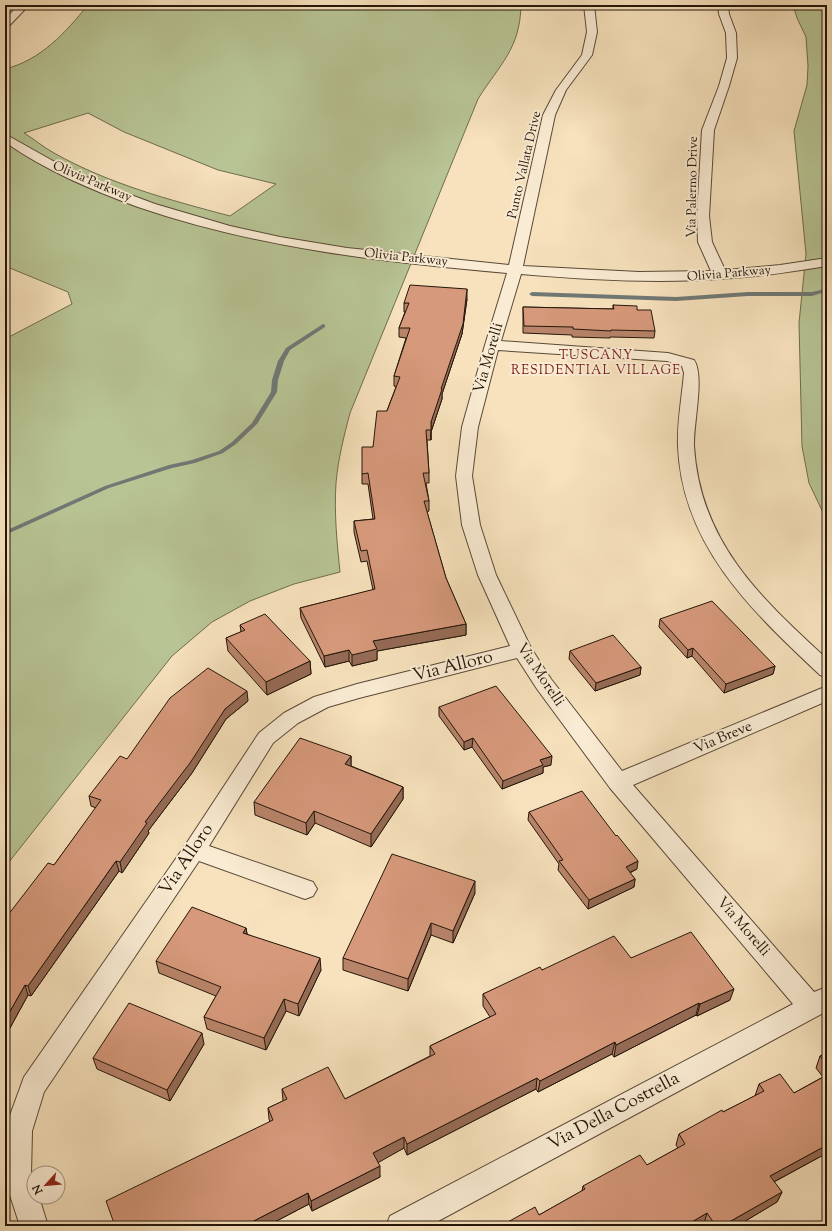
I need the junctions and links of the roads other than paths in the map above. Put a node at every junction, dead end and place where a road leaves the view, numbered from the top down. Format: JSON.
{"nodes":[{"id":1,"x":24,"y":5,"type":"edge"},
{"id":2,"x":589,"y":5,"type":"edge"},
{"id":3,"x":723,"y":5,"type":"edge"},
{"id":4,"x":5,"y":25,"type":"edge"},
{"id":5,"x":5,"y":137,"type":"edge"},
{"id":6,"x":827,"y":262,"type":"edge"},
{"id":7,"x":515,"y":270,"type":"junction"},
{"id":8,"x":720,"y":275,"type":"junction"},
{"id":9,"x":492,"y":345,"type":"junction"},
{"id":10,"x":522,"y":650,"type":"junction"},
{"id":11,"x":827,"y":670,"type":"edge"},
{"id":12,"x":827,"y":693,"type":"edge"},
{"id":13,"x":618,"y":782,"type":"junction"},
{"id":14,"x":194,"y":850,"type":"junction"},
{"id":15,"x":305,"y":889,"type":"dead end"},
{"id":16,"x":819,"y":1002,"type":"edge"},
{"id":17,"x":34,"y":1226,"type":"edge"},
{"id":18,"x":400,"y":1226,"type":"edge"}],
"edges":[{"from":1,"to":4,"type":"street"},
{"from":2,"to":7,"type":"street","name":"Punto Vallata Drive"},
{"from":3,"to":8,"type":"street","name":"Via Palermo Drive"},
{"from":5,"to":7,"type":"street","name":"Olivia Parkway"},
{"from":6,"to":8,"type":"street","name":"Olivia Parkway"},
{"from":7,"to":8,"type":"street","name":"Olivia Parkway"},
{"from":7,"to":9,"type":"street","name":"Via Morelli"},
{"from":9,"to":10,"type":"street","name":"Via Morelli"},
{"from":9,"to":11,"type":"street"},
{"from":10,"to":13,"type":"street","name":"Via Morelli"},
{"from":10,"to":14,"type":"street","name":"Via Alloro"},
{"from":12,"to":13,"type":"street","name":"Via Breve"},
{"from":13,"to":16,"type":"street","name":"Via Morelli"},
{"from":14,"to":15,"type":"street"},
{"from":14,"to":17,"type":"street","name":"Via Alloro"},
{"from":16,"to":18,"type":"street","name":"Via Della Costrella"}]}
